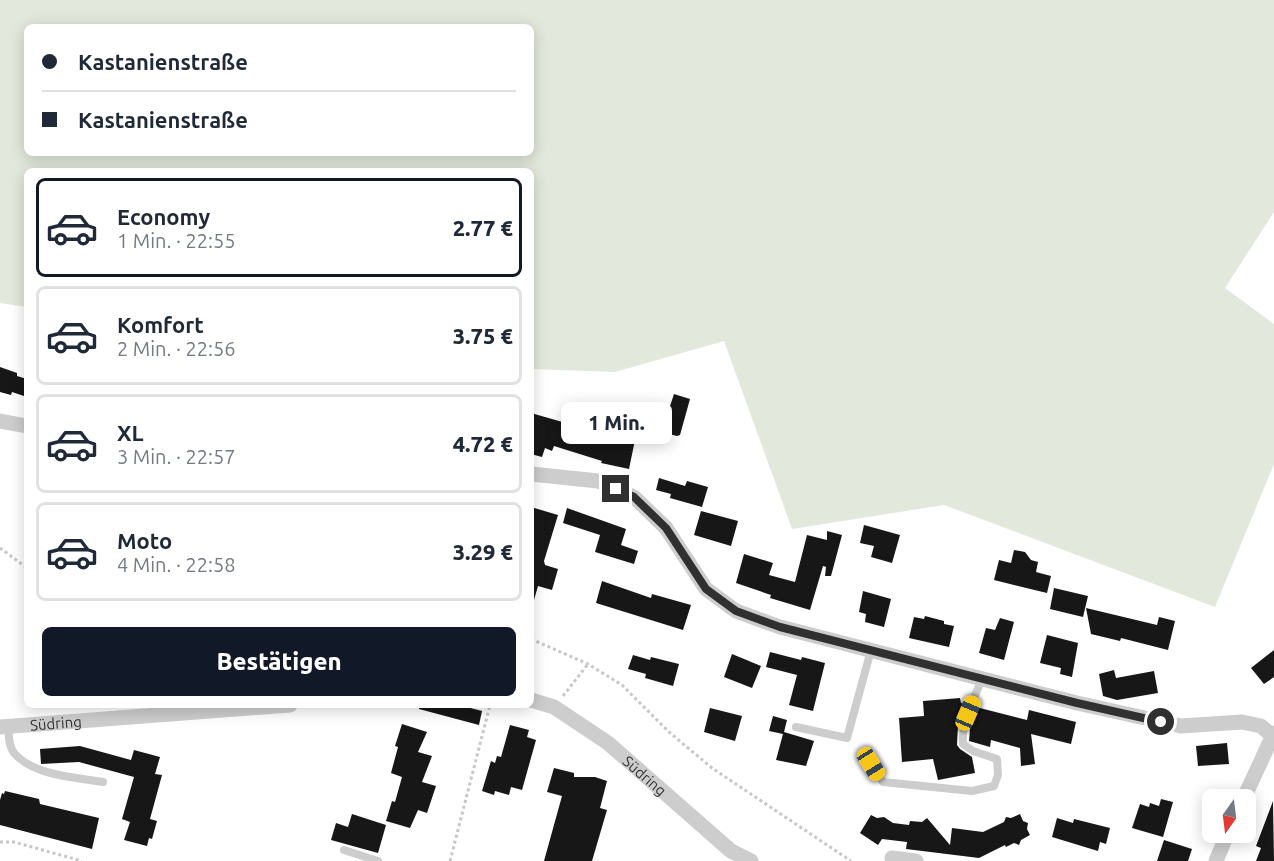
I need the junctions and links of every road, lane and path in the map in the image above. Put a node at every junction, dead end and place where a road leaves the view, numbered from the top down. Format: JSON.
{"nodes":[{"id":1,"x":0,"y":421,"type":"edge"},
{"id":2,"x":24,"y":425,"type":"edge"},
{"id":3,"x":534,"y":474,"type":"edge"},
{"id":4,"x":0,"y":548,"type":"edge"},
{"id":5,"x":24,"y":566,"type":"edge"},
{"id":6,"x":534,"y":640,"type":"edge"},
{"id":7,"x":871,"y":650,"type":"junction"},
{"id":8,"x":588,"y":664,"type":"junction"},
{"id":9,"x":982,"y":678,"type":"junction"},
{"id":10,"x":534,"y":701,"type":"edge"},
{"id":11,"x":554,"y":707,"type":"junction"},
{"id":12,"x":249,"y":708,"type":"edge"},
{"id":13,"x":489,"y":708,"type":"edge"},
{"id":14,"x":4,"y":726,"type":"edge"},
{"id":15,"x":796,"y":727,"type":"dead end"},
{"id":16,"x":1273,"y":734,"type":"edge"},
{"id":17,"x":871,"y":764,"type":"dead end"},
{"id":18,"x":103,"y":782,"type":"dead end"},
{"id":19,"x":1248,"y":789,"type":"edge"},
{"id":20,"x":0,"y":842,"type":"edge"},
{"id":21,"x":1223,"y":843,"type":"edge"},
{"id":22,"x":344,"y":850,"type":"dead end"},
{"id":23,"x":892,"y":858,"type":"dead end"},
{"id":24,"x":82,"y":861,"type":"edge"},
{"id":25,"x":378,"y":861,"type":"edge"},
{"id":26,"x":450,"y":861,"type":"edge"},
{"id":27,"x":752,"y":861,"type":"edge"},
{"id":28,"x":851,"y":861,"type":"edge"},
{"id":29,"x":916,"y":861,"type":"edge"},
{"id":30,"x":1216,"y":861,"type":"edge"}],
"edges":[{"from":1,"to":2,"type":"street"},
{"from":3,"to":7,"type":"street"},
{"from":4,"to":5,"type":"path"},
{"from":6,"to":8,"type":"path"},
{"from":7,"to":9,"type":"street"},
{"from":7,"to":15,"type":"lane"},
{"from":8,"to":11,"type":"path"},
{"from":8,"to":28,"type":"path"},
{"from":9,"to":16,"type":"street"},
{"from":9,"to":17,"type":"lane"},
{"from":10,"to":11,"type":"street","name":"Südring"},
{"from":11,"to":27,"type":"street","name":"Südring"},
{"from":12,"to":14,"type":"street","name":"Südring"},
{"from":13,"to":26,"type":"path"},
{"from":14,"to":18,"type":"lane"},
{"from":16,"to":19,"type":"street"},
{"from":20,"to":24,"type":"path"},
{"from":21,"to":30,"type":"street"},
{"from":22,"to":25,"type":"lane"},
{"from":23,"to":29,"type":"street"}]}
